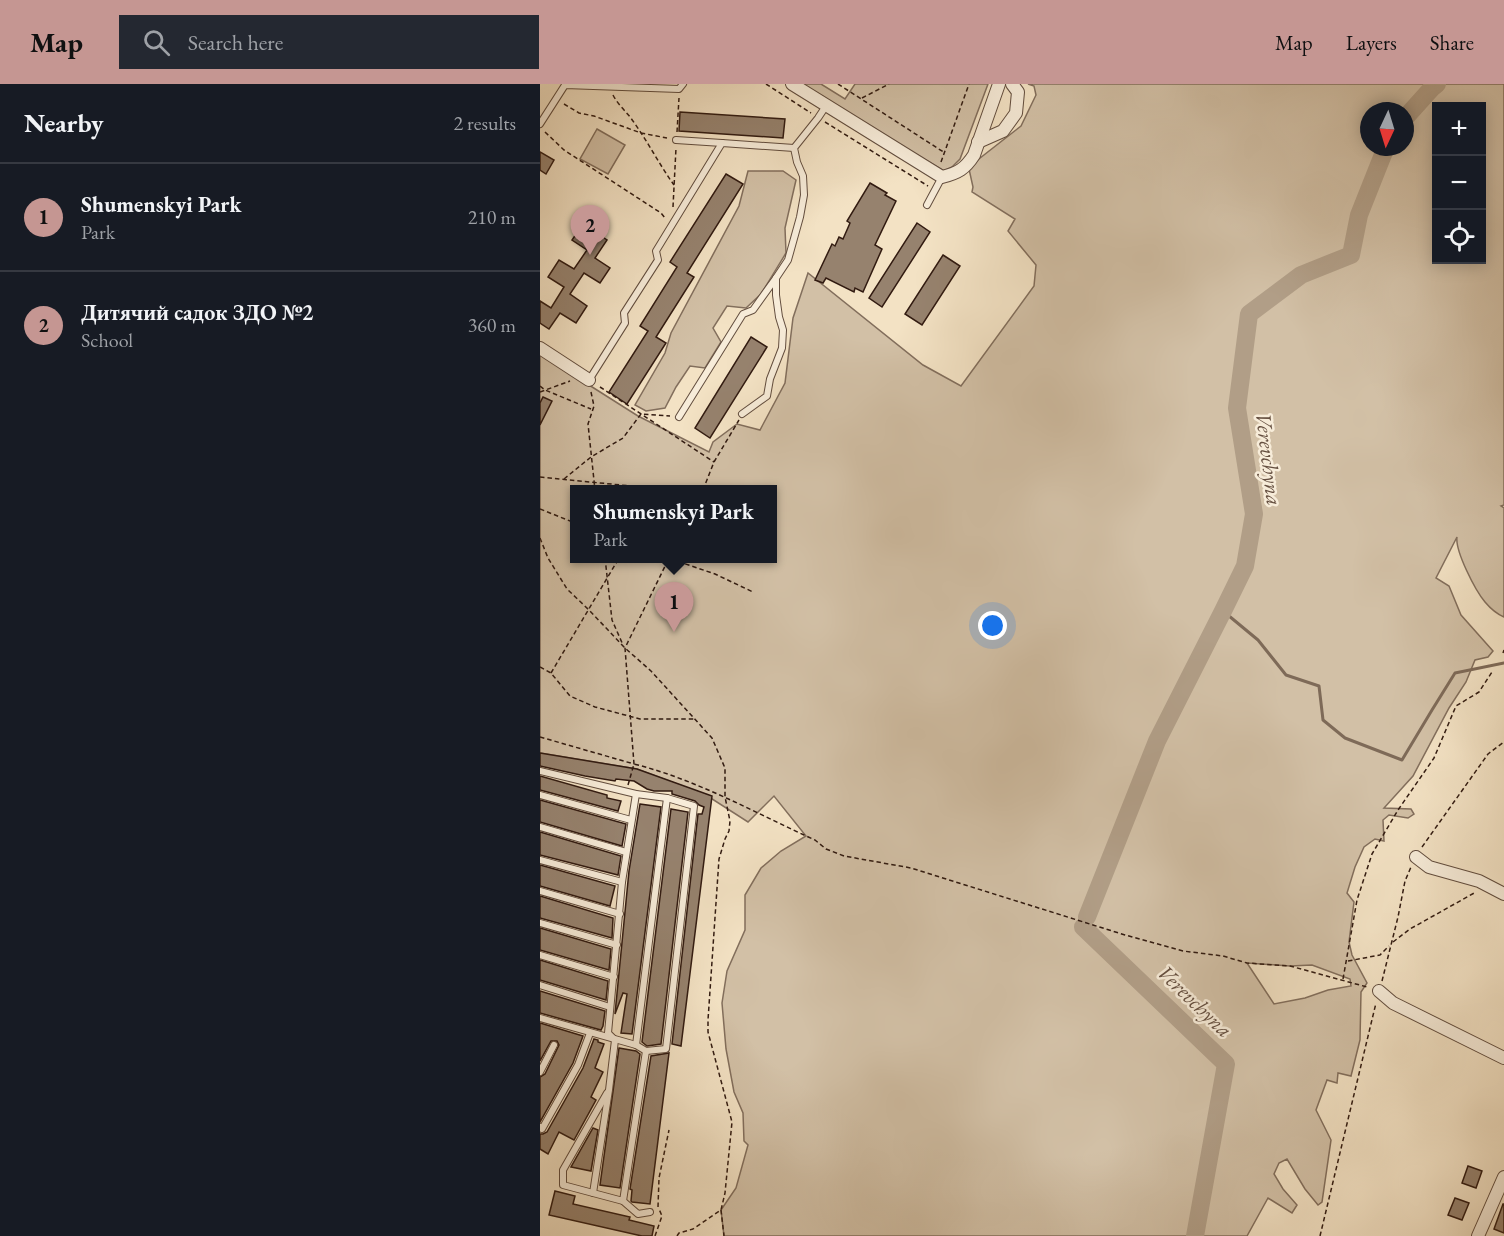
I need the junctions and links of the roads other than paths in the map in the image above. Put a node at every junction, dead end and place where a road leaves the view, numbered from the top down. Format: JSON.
{"nodes":[{"id":1,"x":792,"y":84,"type":"edge"},
{"id":2,"x":999,"y":84,"type":"edge"},
{"id":3,"x":1012,"y":84,"type":"edge"},
{"id":4,"x":681,"y":87,"type":"edge"},
{"id":5,"x":826,"y":105,"type":"junction"},
{"id":6,"x":540,"y":126,"type":"edge"},
{"id":7,"x":676,"y":140,"type":"road end"},
{"id":8,"x":978,"y":142,"type":"junction"},
{"id":9,"x":722,"y":143,"type":"junction"},
{"id":10,"x":794,"y":148,"type":"junction"},
{"id":11,"x":942,"y":177,"type":"junction"},
{"id":12,"x":927,"y":205,"type":"dead end"},
{"id":13,"x":776,"y":278,"type":"junction"},
{"id":14,"x":540,"y":348,"type":"edge"},
{"id":15,"x":586,"y":378,"type":"joint"},
{"id":16,"x":742,"y":414,"type":"road end"},
{"id":17,"x":679,"y":417,"type":"road end"},
{"id":18,"x":540,"y":771,"type":"edge"},
{"id":19,"x":636,"y":794,"type":"junction"},
{"id":20,"x":540,"y":795,"type":"edge"},
{"id":21,"x":667,"y":798,"type":"junction"},
{"id":22,"x":631,"y":820,"type":"junction"},
{"id":23,"x":540,"y":827,"type":"edge"},
{"id":24,"x":626,"y":852,"type":"junction"},
{"id":25,"x":1416,"y":857,"type":"road end"},
{"id":26,"x":540,"y":860,"type":"edge"},
{"id":27,"x":622,"y":882,"type":"junction"},
{"id":28,"x":540,"y":891,"type":"edge"},
{"id":29,"x":1504,"y":894,"type":"edge"},
{"id":30,"x":620,"y":914,"type":"junction"},
{"id":31,"x":540,"y":923,"type":"edge"},
{"id":32,"x":617,"y":945,"type":"junction"},
{"id":33,"x":540,"y":955,"type":"edge"},
{"id":34,"x":614,"y":977,"type":"junction"},
{"id":35,"x":540,"y":985,"type":"edge"},
{"id":36,"x":1379,"y":991,"type":"road end"},
{"id":37,"x":610,"y":1007,"type":"junction"},
{"id":38,"x":540,"y":1018,"type":"edge"},
{"id":39,"x":590,"y":1033,"type":"junction"},
{"id":40,"x":615,"y":1040,"type":"junction"},
{"id":41,"x":554,"y":1045,"type":"dead end"},
{"id":42,"x":636,"y":1045,"type":"junction"},
{"id":43,"x":646,"y":1051,"type":"junction"},
{"id":44,"x":1504,"y":1058,"type":"edge"},
{"id":45,"x":540,"y":1072,"type":"edge"},
{"id":46,"x":609,"y":1090,"type":"junction"},
{"id":47,"x":540,"y":1127,"type":"edge"},
{"id":48,"x":1504,"y":1177,"type":"edge"},
{"id":49,"x":593,"y":1193,"type":"junction"},
{"id":50,"x":623,"y":1201,"type":"junction"},
{"id":51,"x":650,"y":1212,"type":"dead end"},
{"id":52,"x":1478,"y":1236,"type":"edge"}],
"edges":[{"from":1,"to":5,"type":"street"},
{"from":2,"to":8,"type":"street"},
{"from":3,"to":8,"type":"street"},
{"from":4,"to":6,"type":"lane"},
{"from":5,"to":10,"type":"lane"},
{"from":5,"to":11,"type":"street"},
{"from":7,"to":9,"type":"lane"},
{"from":8,"to":11,"type":"street"},
{"from":9,"to":10,"type":"lane"},
{"from":9,"to":15,"type":"lane"},
{"from":10,"to":13,"type":"lane"},
{"from":11,"to":12,"type":"lane"},
{"from":13,"to":16,"type":"lane"},
{"from":13,"to":17,"type":"lane"},
{"from":14,"to":15,"type":"street"},
{"from":18,"to":19,"type":"lane"},
{"from":19,"to":21,"type":"lane"},
{"from":19,"to":22,"type":"lane"},
{"from":20,"to":22,"type":"lane"},
{"from":21,"to":42,"type":"lane"},
{"from":21,"to":43,"type":"lane"},
{"from":22,"to":24,"type":"lane"},
{"from":23,"to":24,"type":"lane"},
{"from":24,"to":27,"type":"lane"},
{"from":25,"to":29,"type":"street"},
{"from":26,"to":27,"type":"lane"},
{"from":27,"to":30,"type":"lane"},
{"from":28,"to":30,"type":"lane"},
{"from":30,"to":32,"type":"lane"},
{"from":31,"to":32,"type":"lane"},
{"from":32,"to":34,"type":"lane"},
{"from":33,"to":34,"type":"lane"},
{"from":34,"to":37,"type":"lane"},
{"from":35,"to":37,"type":"lane"},
{"from":36,"to":44,"type":"street"},
{"from":37,"to":40,"type":"lane"},
{"from":38,"to":39,"type":"lane"},
{"from":39,"to":40,"type":"lane"},
{"from":39,"to":47,"type":"lane"},
{"from":40,"to":42,"type":"lane"},
{"from":40,"to":46,"type":"lane"},
{"from":41,"to":45,"type":"lane"},
{"from":42,"to":43,"type":"lane"},
{"from":43,"to":50,"type":"lane"},
{"from":46,"to":49,"type":"lane"},
{"from":46,"to":49,"type":"lane"},
{"from":48,"to":52,"type":"street"},
{"from":49,"to":50,"type":"lane"},
{"from":50,"to":51,"type":"lane"}]}
